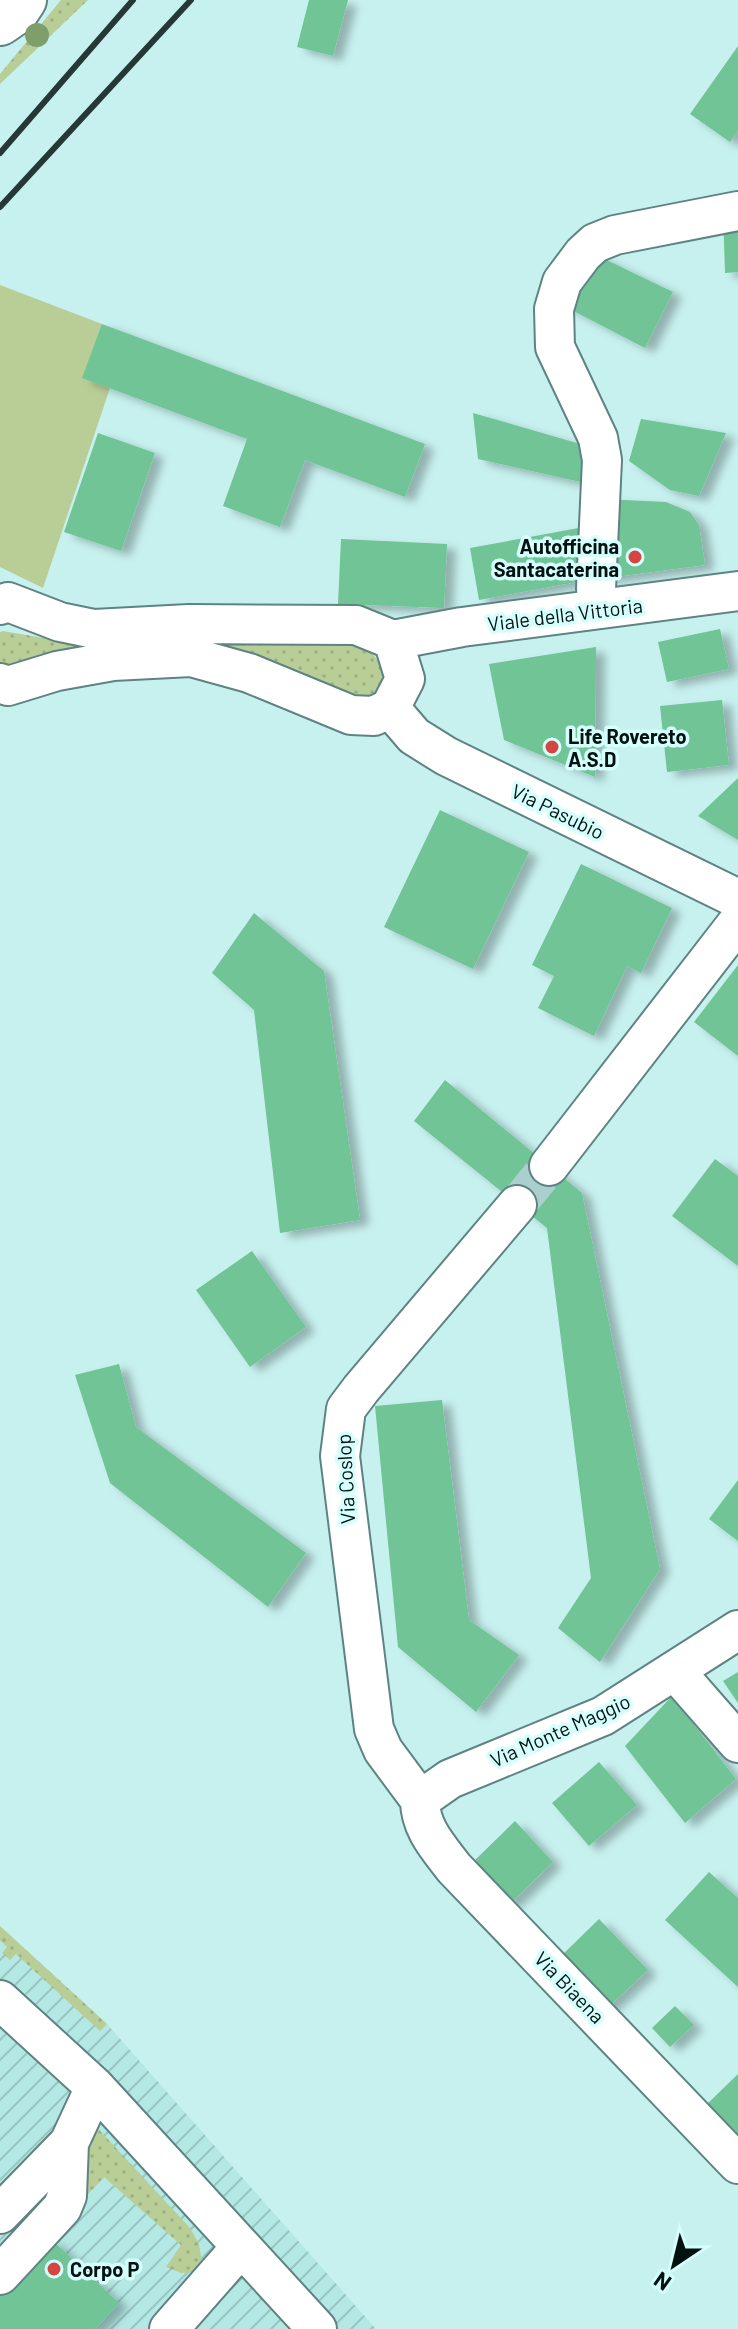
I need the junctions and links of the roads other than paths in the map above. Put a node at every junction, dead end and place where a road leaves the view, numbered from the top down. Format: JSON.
{"nodes":[{"id":1,"x":738,"y":211,"type":"edge"},
{"id":2,"x":596,"y":589,"type":"dead end"},
{"id":3,"x":738,"y":591,"type":"edge"},
{"id":4,"x":0,"y":605,"type":"edge"},
{"id":5,"x":393,"y":640,"type":"junction"},
{"id":6,"x":0,"y":683,"type":"edge"},
{"id":7,"x":390,"y":708,"type":"junction"},
{"id":8,"x":738,"y":899,"type":"edge"},
{"id":9,"x":738,"y":922,"type":"edge"},
{"id":10,"x":549,"y":1166,"type":"tunnel mouth"},
{"id":11,"x":517,"y":1205,"type":"tunnel mouth"},
{"id":12,"x":738,"y":1630,"type":"edge"},
{"id":13,"x":675,"y":1671,"type":"junction"},
{"id":14,"x":738,"y":1743,"type":"edge"},
{"id":15,"x":420,"y":1800,"type":"junction"},
{"id":16,"x":0,"y":2000,"type":"edge"},
{"id":17,"x":95,"y":2087,"type":"junction"},
{"id":18,"x":69,"y":2143,"type":"junction"},
{"id":19,"x":738,"y":2164,"type":"edge"},
{"id":20,"x":0,"y":2214,"type":"edge"},
{"id":21,"x":241,"y":2247,"type":"junction"},
{"id":22,"x":0,"y":2275,"type":"edge"},
{"id":23,"x":169,"y":2329,"type":"edge"},
{"id":24,"x":317,"y":2329,"type":"edge"}],
"edges":[{"from":1,"to":2,"type":"street"},
{"from":3,"to":5,"type":"street","name":"Viale della Vittoria"},
{"from":4,"to":5,"type":"street"},
{"from":5,"to":7,"type":"street"},
{"from":6,"to":7,"type":"street"},
{"from":7,"to":8,"type":"street","name":"Via Pasubio"},
{"from":9,"to":10,"type":"street"},
{"from":11,"to":15,"type":"street","name":"Via Coslop"},
{"from":12,"to":13,"type":"street","name":"Via Monte Maggio"},
{"from":13,"to":14,"type":"street"},
{"from":13,"to":15,"type":"street","name":"Via Monte Maggio"},
{"from":15,"to":19,"type":"street","name":"Via Biaena"},
{"from":16,"to":17,"type":"street"},
{"from":17,"to":18,"type":"street"},
{"from":17,"to":21,"type":"street"},
{"from":18,"to":20,"type":"street"},
{"from":18,"to":22,"type":"street"},
{"from":21,"to":23,"type":"street"},
{"from":21,"to":24,"type":"street"}]}
